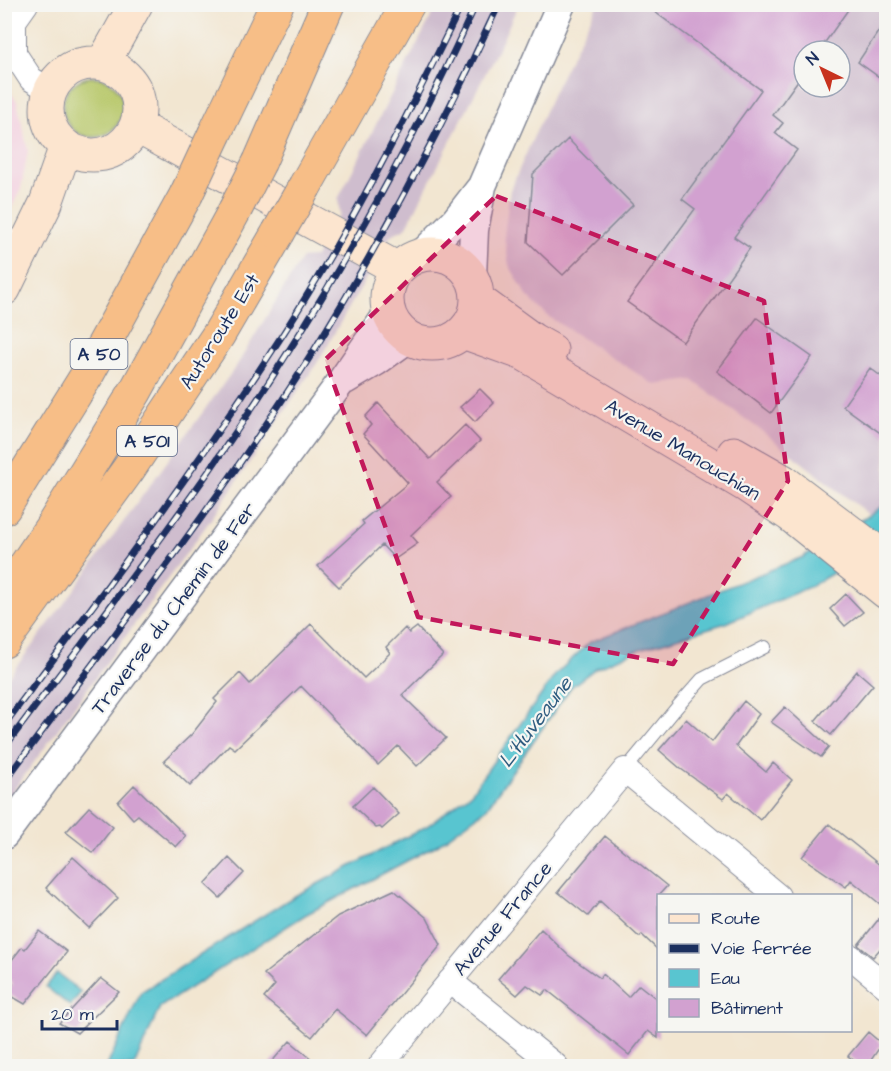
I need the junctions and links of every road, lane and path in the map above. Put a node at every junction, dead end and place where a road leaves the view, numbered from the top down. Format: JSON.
{"nodes":[{"id":1,"x":26,"y":4,"type":"edge"},
{"id":2,"x":136,"y":4,"type":"edge"},
{"id":3,"x":277,"y":4,"type":"edge"},
{"id":4,"x":328,"y":4,"type":"edge"},
{"id":5,"x":408,"y":4,"type":"edge"},
{"id":6,"x":561,"y":4,"type":"edge"},
{"id":7,"x":103,"y":63,"type":"junction"},
{"id":8,"x":51,"y":91,"type":"junction"},
{"id":9,"x":136,"y":126,"type":"junction"},
{"id":10,"x":66,"y":146,"type":"junction"},
{"id":11,"x":482,"y":186,"type":"junction"},
{"id":12,"x":19,"y":234,"type":"edge"},
{"id":13,"x":409,"y":262,"type":"junction"},
{"id":14,"x":475,"y":288,"type":"junction"},
{"id":15,"x":4,"y":289,"type":"edge"},
{"id":16,"x":389,"y":312,"type":"junction"},
{"id":17,"x":463,"y":332,"type":"junction"},
{"id":18,"x":409,"y":338,"type":"junction"},
{"id":19,"x":567,"y":369,"type":"junction"},
{"id":20,"x":341,"y":382,"type":"junction"},
{"id":21,"x":4,"y":508,"type":"edge"},
{"id":22,"x":884,"y":579,"type":"edge"},
{"id":23,"x":4,"y":597,"type":"edge"},
{"id":24,"x":4,"y":641,"type":"edge"},
{"id":25,"x":765,"y":648,"type":"dead end"},
{"id":26,"x":625,"y":770,"type":"junction"},
{"id":27,"x":4,"y":835,"type":"edge"},
{"id":28,"x":776,"y":894,"type":"edge"},
{"id":29,"x":852,"y":958,"type":"edge"},
{"id":30,"x":450,"y":981,"type":"junction"},
{"id":31,"x":886,"y":986,"type":"edge"},
{"id":32,"x":380,"y":1066,"type":"edge"},
{"id":33,"x":556,"y":1066,"type":"edge"}],
"edges":[{"from":1,"to":8,"type":"street"},
{"from":2,"to":7,"type":"main road"},
{"from":3,"to":21,"type":"highway","number":"A 50","bridge":true},
{"from":4,"to":23,"type":"highway","number":"A 50","bridge":true},
{"from":5,"to":24,"type":"highway","name":"Autoroute Est","number":"A 501","bridge":true},
{"from":6,"to":11,"type":"street"},
{"from":7,"to":8,"type":"main road"},
{"from":7,"to":9,"type":"main road"},
{"from":8,"to":10,"type":"main road"},
{"from":9,"to":10,"type":"main road"},
{"from":9,"to":13,"type":"main road"},
{"from":10,"to":12,"type":"main road"},
{"from":11,"to":13,"type":"street"},
{"from":11,"to":14,"type":"street"},
{"from":12,"to":15,"type":"main road"},
{"from":13,"to":14,"type":"main road"},
{"from":13,"to":16,"type":"main road"},
{"from":14,"to":17,"type":"main road"},
{"from":14,"to":19,"type":"main road","name":"Avenue Manouchian"},
{"from":16,"to":18,"type":"main road"},
{"from":16,"to":20,"type":"street","name":"Traverse du Chemin de Fer"},
{"from":17,"to":18,"type":"main road"},
{"from":17,"to":19,"type":"main road","name":"Avenue Manouchian"},
{"from":18,"to":20,"type":"street","name":"Traverse du Chemin de Fer"},
{"from":19,"to":22,"type":"main road","name":"Avenue Manouchian"},
{"from":20,"to":27,"type":"street","name":"Traverse du Chemin de Fer"},
{"from":25,"to":26,"type":"lane"},
{"from":26,"to":28,"type":"street"},
{"from":26,"to":30,"type":"street","name":"Avenue France"},
{"from":29,"to":31,"type":"street"},
{"from":30,"to":32,"type":"street","name":"Avenue France"},
{"from":30,"to":33,"type":"street"}]}
